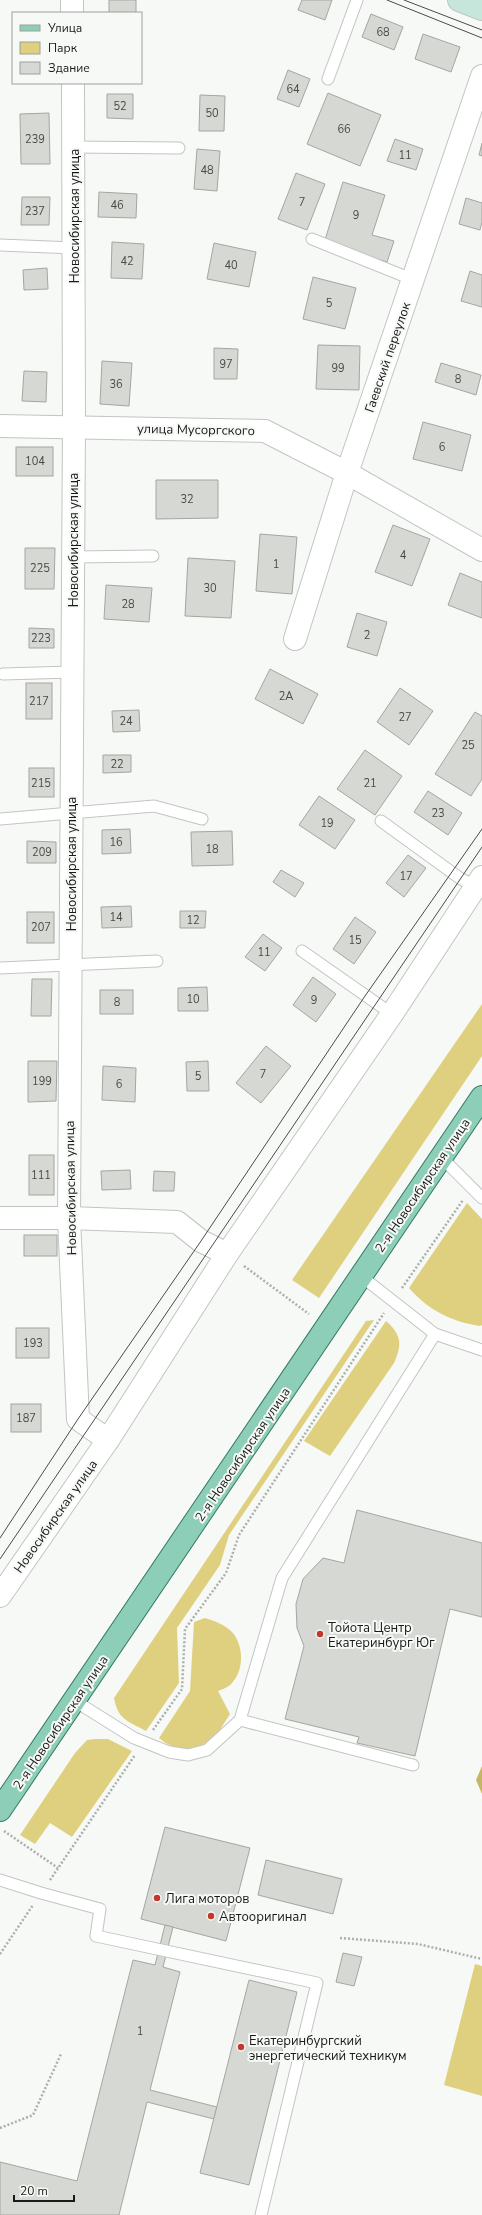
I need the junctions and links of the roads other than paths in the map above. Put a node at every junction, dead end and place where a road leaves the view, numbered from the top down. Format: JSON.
{"nodes":[{"id":1,"x":72,"y":0,"type":"edge"},
{"id":2,"x":357,"y":0,"type":"edge"},
{"id":3,"x":459,"y":0,"type":"edge"},
{"id":4,"x":482,"y":9,"type":"edge"},
{"id":5,"x":72,"y":12,"type":"edge"},
{"id":6,"x":482,"y":76,"type":"edge"},
{"id":7,"x":328,"y":78,"type":"dead end"},
{"id":8,"x":73,"y":84,"type":"edge"},
{"id":9,"x":73,"y":146,"type":"junction"},
{"id":10,"x":179,"y":148,"type":"dead end"},
{"id":11,"x":312,"y":239,"type":"dead end"},
{"id":12,"x":0,"y":245,"type":"edge"},
{"id":13,"x":74,"y":248,"type":"junction"},
{"id":14,"x":414,"y":280,"type":"junction"},
{"id":15,"x":0,"y":426,"type":"edge"},
{"id":16,"x":74,"y":426,"type":"junction"},
{"id":17,"x":347,"y":473,"type":"junction"},
{"id":18,"x":482,"y":550,"type":"edge"},
{"id":19,"x":153,"y":556,"type":"dead end"},
{"id":20,"x":73,"y":557,"type":"junction"},
{"id":21,"x":295,"y":639,"type":"dead end"},
{"id":22,"x":72,"y":672,"type":"junction"},
{"id":23,"x":3,"y":674,"type":"dead end"},
{"id":24,"x":72,"y":813,"type":"junction"},
{"id":25,"x":0,"y":819,"type":"edge"},
{"id":26,"x":202,"y":819,"type":"dead end"},
{"id":27,"x":381,"y":821,"type":"dead end"},
{"id":28,"x":479,"y":882,"type":"edge"},
{"id":29,"x":302,"y":951,"type":"dead end"},
{"id":30,"x":157,"y":961,"type":"dead end"},
{"id":31,"x":70,"y":965,"type":"junction"},
{"id":32,"x":0,"y":968,"type":"edge"},
{"id":33,"x":392,"y":1014,"type":"junction"},
{"id":34,"x":482,"y":1097,"type":"edge"},
{"id":35,"x":441,"y":1157,"type":"junction"},
{"id":36,"x":482,"y":1198,"type":"edge"},
{"id":37,"x":0,"y":1218,"type":"edge"},
{"id":38,"x":69,"y":1218,"type":"junction"},
{"id":39,"x":228,"y":1254,"type":"junction"},
{"id":40,"x":361,"y":1276,"type":"junction"},
{"id":41,"x":436,"y":1334,"type":"junction"},
{"id":42,"x":482,"y":1350,"type":"edge"},
{"id":43,"x":108,"y":1440,"type":"junction"},
{"id":44,"x":0,"y":1596,"type":"edge"},
{"id":45,"x":75,"y":1701,"type":"junction"},
{"id":46,"x":240,"y":1720,"type":"junction"},
{"id":47,"x":413,"y":1765,"type":"dead end"},
{"id":48,"x":0,"y":1810,"type":"edge"},
{"id":49,"x":0,"y":1880,"type":"edge"},
{"id":50,"x":261,"y":2215,"type":"edge"}],
"edges":[{"from":1,"to":5,"type":"street"},
{"from":2,"to":7,"type":"lane"},
{"from":3,"to":4,"type":"main road"},
{"from":6,"to":14,"type":"street","name":"Гаевский переулок"},
{"from":8,"to":9,"type":"street","name":"Новосибирская улица"},
{"from":9,"to":10,"type":"lane"},
{"from":9,"to":13,"type":"street","name":"Новосибирская улица"},
{"from":11,"to":14,"type":"lane"},
{"from":12,"to":13,"type":"lane"},
{"from":13,"to":16,"type":"street","name":"Новосибирская улица"},
{"from":14,"to":17,"type":"street","name":"Гаевский переулок"},
{"from":15,"to":16,"type":"street","name":"улица Мусоргского"},
{"from":16,"to":17,"type":"street","name":"улица Мусоргского"},
{"from":16,"to":20,"type":"street","name":"Новосибирская улица"},
{"from":17,"to":18,"type":"street","name":"улица Мусоргского"},
{"from":17,"to":21,"type":"street","name":"Гаевский переулок"},
{"from":19,"to":20,"type":"lane"},
{"from":20,"to":22,"type":"street","name":"Новосибирская улица"},
{"from":22,"to":23,"type":"lane"},
{"from":22,"to":24,"type":"street","name":"Новосибирская улица"},
{"from":24,"to":25,"type":"lane"},
{"from":24,"to":26,"type":"lane"},
{"from":24,"to":31,"type":"street","name":"Новосибирская улица"},
{"from":27,"to":28,"type":"lane"},
{"from":28,"to":33,"type":"street"},
{"from":29,"to":33,"type":"lane"},
{"from":30,"to":31,"type":"lane"},
{"from":31,"to":32,"type":"lane"},
{"from":31,"to":38,"type":"street","name":"Новосибирская улица"},
{"from":33,"to":39,"type":"street"},
{"from":34,"to":35,"type":"main road","name":"2-я Новосибирская улица"},
{"from":35,"to":36,"type":"lane"},
{"from":35,"to":40,"type":"main road","name":"2-я Новосибирская улица"},
{"from":37,"to":38,"type":"street"},
{"from":38,"to":39,"type":"street"},
{"from":38,"to":43,"type":"street","name":"Новосибирская улица"},
{"from":39,"to":43,"type":"street"},
{"from":40,"to":41,"type":"lane"},
{"from":40,"to":45,"type":"main road","name":"2-я Новосибирская улица"},
{"from":41,"to":42,"type":"lane"},
{"from":41,"to":46,"type":"lane"},
{"from":43,"to":44,"type":"street","name":"Новосибирская улица"},
{"from":45,"to":46,"type":"lane"},
{"from":45,"to":48,"type":"main road","name":"2-я Новосибирская улица"},
{"from":46,"to":47,"type":"lane"},
{"from":49,"to":50,"type":"lane"}]}
